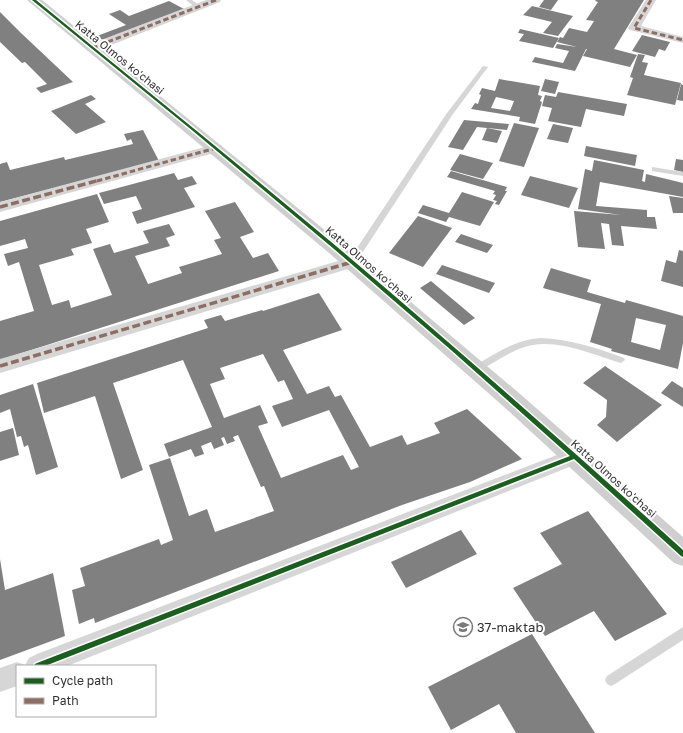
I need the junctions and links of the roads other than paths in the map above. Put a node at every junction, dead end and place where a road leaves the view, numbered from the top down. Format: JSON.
{"nodes":[{"id":1,"x":34,"y":0,"type":"edge"},
{"id":2,"x":216,"y":0,"type":"edge"},
{"id":3,"x":651,"y":0,"type":"edge"},
{"id":4,"x":193,"y":4,"type":"edge"},
{"id":5,"x":683,"y":40,"type":"edge"},
{"id":6,"x":92,"y":48,"type":"junction"},
{"id":7,"x":484,"y":67,"type":"dead end"},
{"id":8,"x":216,"y":148,"type":"junction"},
{"id":9,"x":654,"y":168,"type":"dead end"},
{"id":10,"x":683,"y":174,"type":"edge"},
{"id":11,"x":0,"y":207,"type":"edge"},
{"id":12,"x":352,"y":262,"type":"junction"},
{"id":13,"x":621,"y":360,"type":"dead end"},
{"id":14,"x":0,"y":366,"type":"edge"},
{"id":15,"x":475,"y":369,"type":"junction"},
{"id":16,"x":575,"y":456,"type":"junction"},
{"id":17,"x":683,"y":554,"type":"edge"},
{"id":18,"x":683,"y":633,"type":"edge"},
{"id":19,"x":40,"y":665,"type":"edge"},
{"id":20,"x":16,"y":674,"type":"edge"},
{"id":21,"x":0,"y":680,"type":"edge"},
{"id":22,"x":611,"y":680,"type":"dead end"}],
"edges":[{"from":1,"to":6,"type":"street","name":"Katta Olmos ko'chasi"},
{"from":2,"to":4,"type":"street"},
{"from":3,"to":5,"type":"street"},
{"from":4,"to":6,"type":"street"},
{"from":6,"to":8,"type":"street","name":"Katta Olmos ko'chasi"},
{"from":7,"to":12,"type":"lane"},
{"from":8,"to":11,"type":"street"},
{"from":8,"to":12,"type":"street","name":"Katta Olmos ko'chasi"},
{"from":9,"to":10,"type":"lane"},
{"from":12,"to":14,"type":"street"},
{"from":12,"to":15,"type":"street","name":"Katta Olmos ko'chasi"},
{"from":13,"to":15,"type":"lane"},
{"from":15,"to":16,"type":"street","name":"Katta Olmos ko'chasi"},
{"from":16,"to":17,"type":"street","name":"Katta Olmos ko'chasi"},
{"from":16,"to":19,"type":"street"},
{"from":18,"to":22,"type":"lane"},
{"from":20,"to":21,"type":"street"}]}
